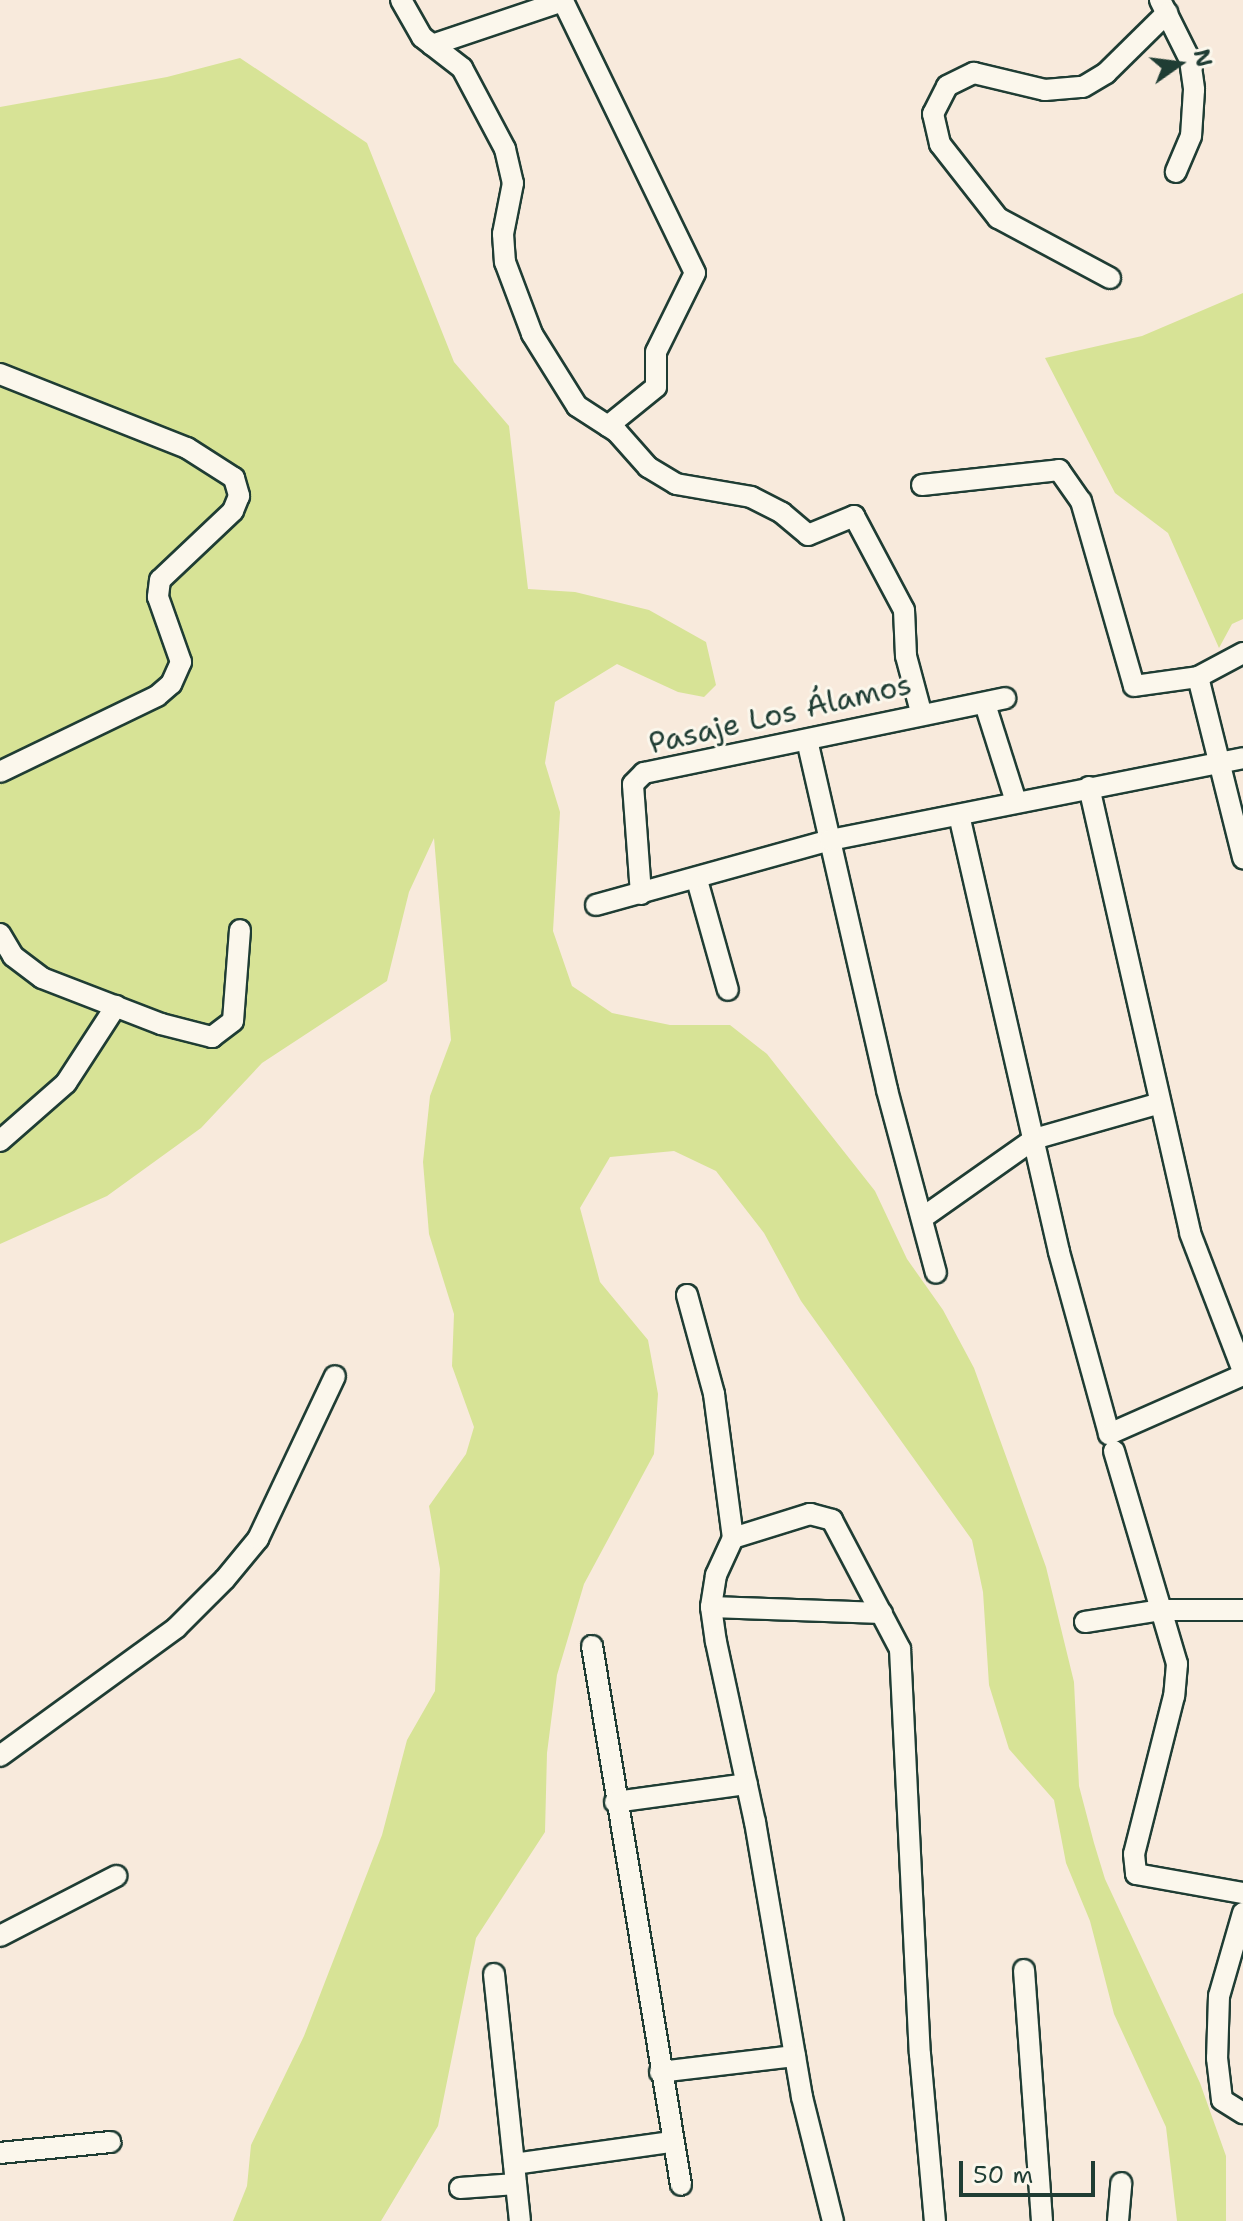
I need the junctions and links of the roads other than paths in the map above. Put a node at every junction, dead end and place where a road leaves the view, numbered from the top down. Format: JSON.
{"nodes":[{"id":1,"x":401,"y":0,"type":"edge"},
{"id":2,"x":1164,"y":6,"type":"edge"},
{"id":3,"x":432,"y":45,"type":"junction"},
{"id":4,"x":1176,"y":172,"type":"dead end"},
{"id":5,"x":1110,"y":278,"type":"dead end"},
{"id":6,"x":0,"y":374,"type":"edge"},
{"id":7,"x":608,"y":426,"type":"junction"},
{"id":8,"x":922,"y":485,"type":"dead end"},
{"id":9,"x":1243,"y":653,"type":"edge"},
{"id":10,"x":1198,"y":677,"type":"junction"},
{"id":11,"x":921,"y":712,"type":"junction"},
{"id":12,"x":807,"y":740,"type":"junction"},
{"id":13,"x":1243,"y":758,"type":"edge"},
{"id":14,"x":1219,"y":763,"type":"junction"},
{"id":15,"x":0,"y":772,"type":"edge"},
{"id":16,"x":1089,"y":787,"type":"junction"},
{"id":17,"x":1016,"y":802,"type":"junction"},
{"id":18,"x":959,"y":815,"type":"junction"},
{"id":19,"x":830,"y":840,"type":"junction"},
{"id":20,"x":1243,"y":858,"type":"edge"},
{"id":21,"x":697,"y":880,"type":"junction"},
{"id":22,"x":641,"y":894,"type":"junction"},
{"id":23,"x":596,"y":905,"type":"dead end"},
{"id":24,"x":240,"y":930,"type":"dead end"},
{"id":25,"x":0,"y":934,"type":"edge"},
{"id":26,"x":728,"y":990,"type":"dead end"},
{"id":27,"x":116,"y":1006,"type":"junction"},
{"id":28,"x":1160,"y":1103,"type":"junction"},
{"id":29,"x":1034,"y":1139,"type":"junction"},
{"id":30,"x":0,"y":1141,"type":"edge"},
{"id":31,"x":925,"y":1216,"type":"junction"},
{"id":32,"x":936,"y":1273,"type":"dead end"},
{"id":33,"x":687,"y":1295,"type":"dead end"},
{"id":34,"x":1243,"y":1373,"type":"edge"},
{"id":35,"x":335,"y":1376,"type":"dead end"},
{"id":36,"x":1114,"y":1451,"type":"dead end"},
{"id":37,"x":733,"y":1538,"type":"junction"},
{"id":38,"x":711,"y":1607,"type":"junction"},
{"id":39,"x":1162,"y":1610,"type":"junction"},
{"id":40,"x":1243,"y":1610,"type":"edge"},
{"id":41,"x":882,"y":1613,"type":"junction"},
{"id":42,"x":1085,"y":1622,"type":"dead end"},
{"id":43,"x":592,"y":1646,"type":"dead end"},
{"id":44,"x":0,"y":1756,"type":"edge"},
{"id":45,"x":747,"y":1784,"type":"junction"},
{"id":46,"x":615,"y":1802,"type":"junction"},
{"id":47,"x":116,"y":1876,"type":"dead end"},
{"id":48,"x":1243,"y":1893,"type":"edge"},
{"id":49,"x":1243,"y":1913,"type":"edge"},
{"id":50,"x":0,"y":1936,"type":"edge"},
{"id":51,"x":1024,"y":1970,"type":"dead end"},
{"id":52,"x":494,"y":1974,"type":"dead end"},
{"id":53,"x":795,"y":2056,"type":"junction"},
{"id":54,"x":660,"y":2072,"type":"junction"},
{"id":55,"x":1243,"y":2113,"type":"edge"},
{"id":56,"x":110,"y":2142,"type":"dead end"},
{"id":57,"x":671,"y":2142,"type":"junction"},
{"id":58,"x":0,"y":2153,"type":"edge"},
{"id":59,"x":515,"y":2174,"type":"junction"},
{"id":60,"x":1121,"y":2183,"type":"dead end"},
{"id":61,"x":681,"y":2185,"type":"dead end"},
{"id":62,"x":460,"y":2188,"type":"dead end"},
{"id":63,"x":520,"y":2221,"type":"edge"},
{"id":64,"x":833,"y":2221,"type":"edge"},
{"id":65,"x":935,"y":2221,"type":"edge"},
{"id":66,"x":1042,"y":2221,"type":"edge"},
{"id":67,"x":1118,"y":2221,"type":"edge"}],
"edges":[{"from":1,"to":3,"type":"street"},
{"from":2,"to":4,"type":"street"},
{"from":2,"to":5,"type":"street"},
{"from":3,"to":7,"type":"street"},
{"from":3,"to":7,"type":"street"},
{"from":6,"to":15,"type":"street"},
{"from":7,"to":11,"type":"street"},
{"from":8,"to":10,"type":"street"},
{"from":9,"to":10,"type":"street"},
{"from":10,"to":14,"type":"street"},
{"from":11,"to":12,"type":"street","name":"Pasaje Los Álamos"},
{"from":11,"to":17,"type":"street","name":"Pasaje Los Álamos"},
{"from":12,"to":19,"type":"street"},
{"from":12,"to":22,"type":"street","name":"Pasaje Los Álamos"},
{"from":13,"to":14,"type":"street"},
{"from":14,"to":16,"type":"street"},
{"from":14,"to":20,"type":"street"},
{"from":16,"to":17,"type":"street"},
{"from":16,"to":28,"type":"street"},
{"from":17,"to":18,"type":"street"},
{"from":18,"to":19,"type":"street"},
{"from":18,"to":29,"type":"street"},
{"from":19,"to":21,"type":"street"},
{"from":19,"to":31,"type":"street"},
{"from":21,"to":22,"type":"street"},
{"from":21,"to":26,"type":"street"},
{"from":22,"to":23,"type":"street"},
{"from":24,"to":27,"type":"street"},
{"from":25,"to":27,"type":"street"},
{"from":27,"to":30,"type":"street"},
{"from":28,"to":29,"type":"street"},
{"from":28,"to":34,"type":"street"},
{"from":29,"to":31,"type":"street"},
{"from":29,"to":34,"type":"street"},
{"from":31,"to":32,"type":"street"},
{"from":33,"to":37,"type":"street"},
{"from":35,"to":44,"type":"street"},
{"from":36,"to":39,"type":"street"},
{"from":37,"to":38,"type":"street"},
{"from":37,"to":41,"type":"street"},
{"from":38,"to":41,"type":"street"},
{"from":38,"to":45,"type":"street"},
{"from":39,"to":40,"type":"street"},
{"from":39,"to":42,"type":"street"},
{"from":39,"to":48,"type":"street"},
{"from":41,"to":65,"type":"street"},
{"from":43,"to":46,"type":"street"},
{"from":45,"to":46,"type":"street"},
{"from":45,"to":53,"type":"street"},
{"from":46,"to":54,"type":"street"},
{"from":47,"to":50,"type":"street"},
{"from":49,"to":55,"type":"street"},
{"from":51,"to":66,"type":"street"},
{"from":52,"to":59,"type":"street"},
{"from":53,"to":54,"type":"street"},
{"from":53,"to":64,"type":"street"},
{"from":54,"to":57,"type":"street"},
{"from":56,"to":58,"type":"street"},
{"from":57,"to":59,"type":"street"},
{"from":57,"to":61,"type":"street"},
{"from":59,"to":62,"type":"street"},
{"from":59,"to":63,"type":"street"},
{"from":60,"to":67,"type":"street"}]}
